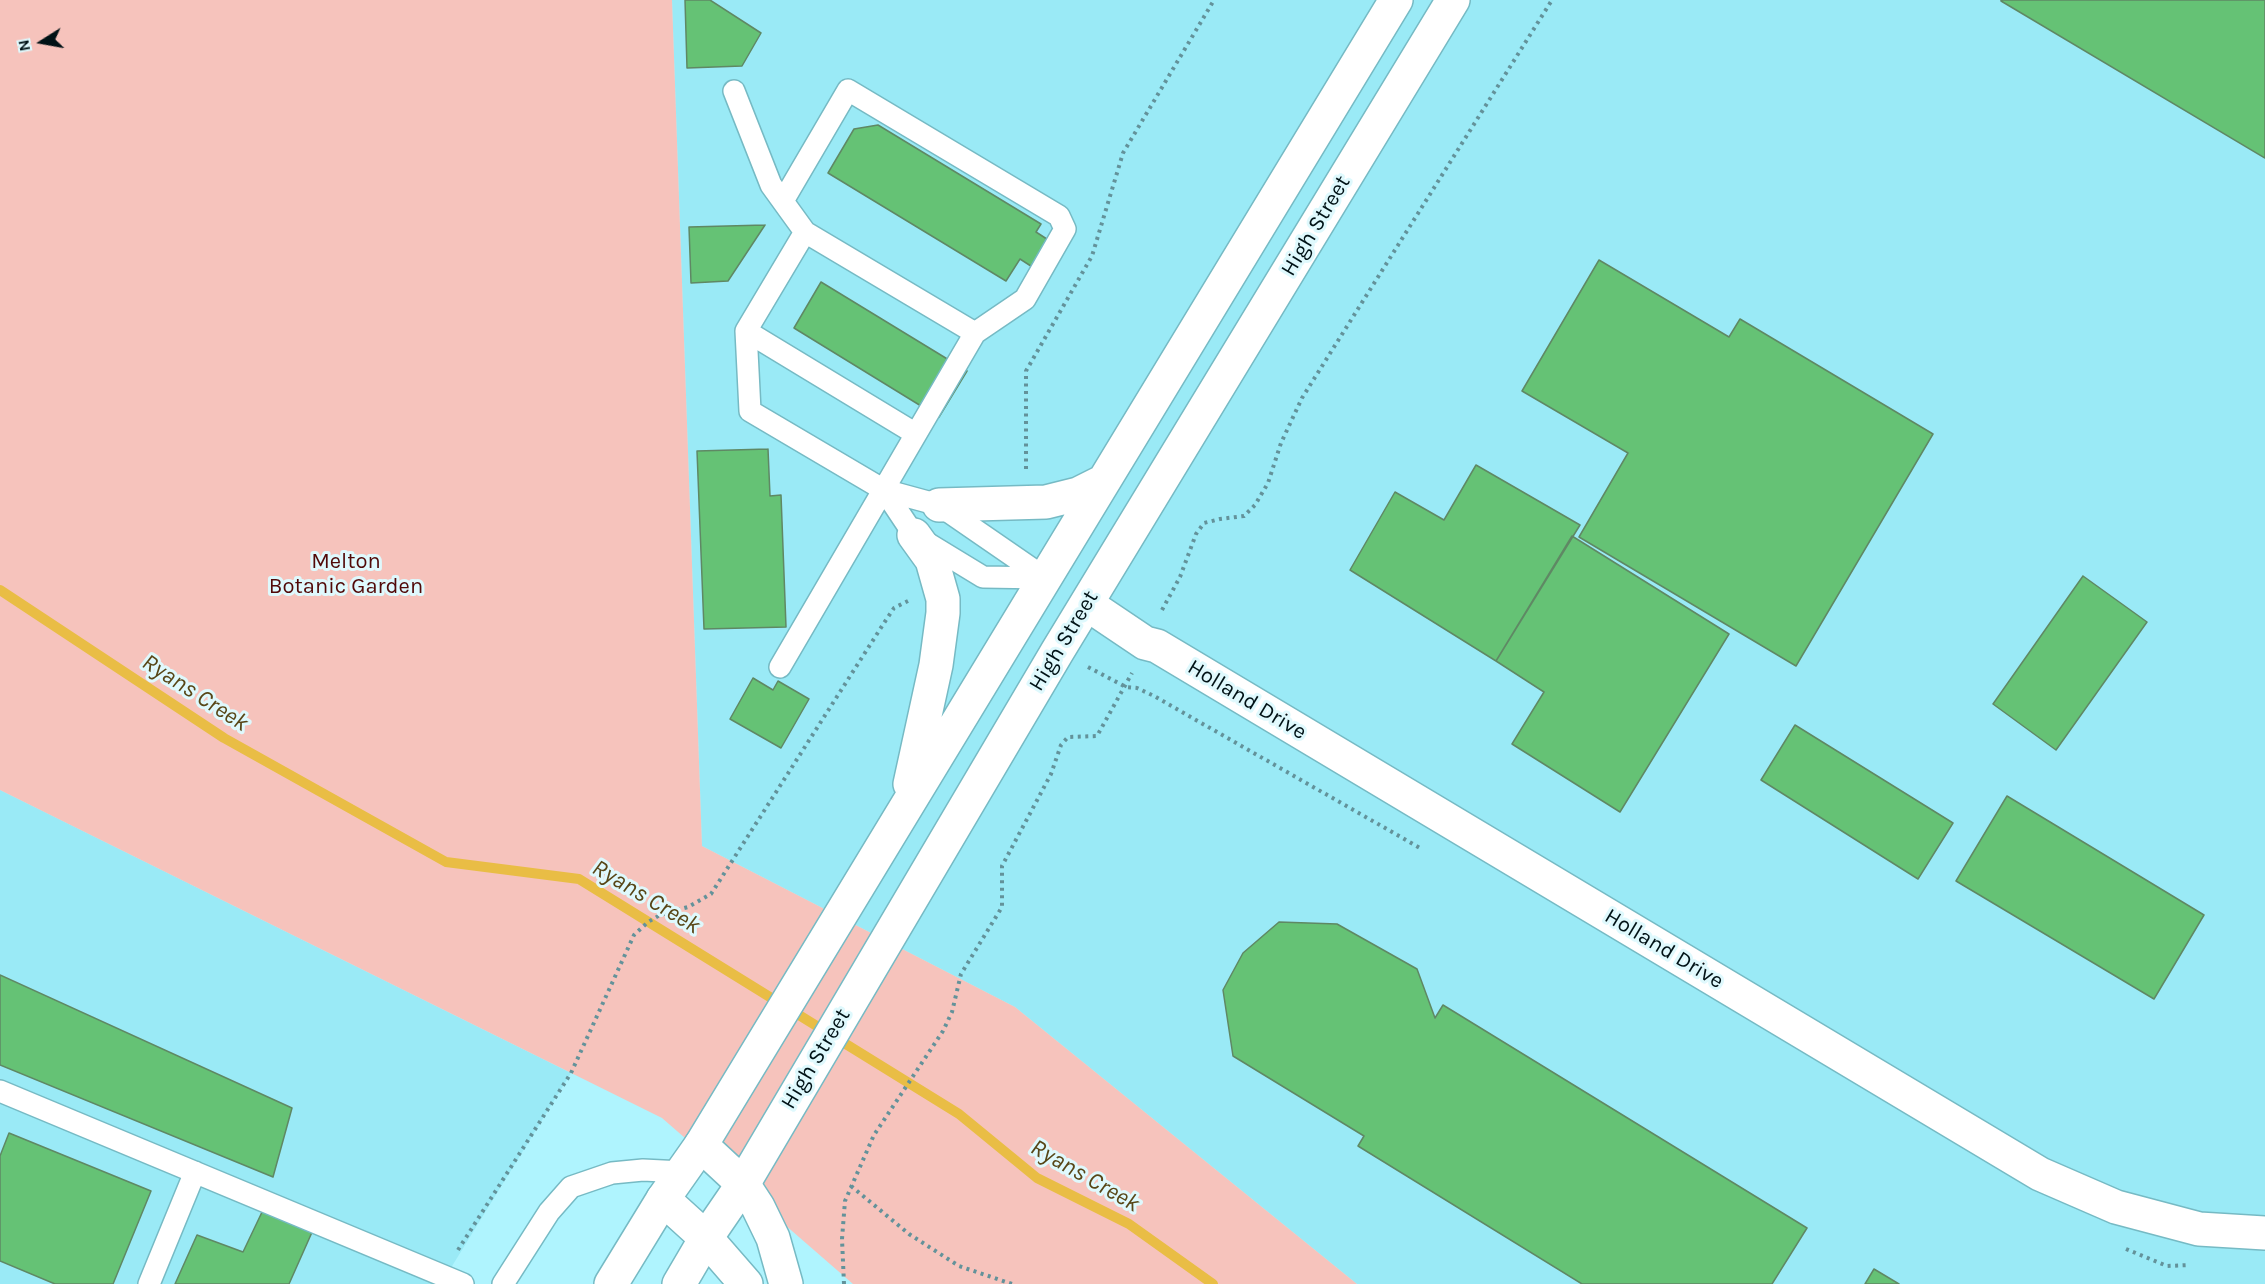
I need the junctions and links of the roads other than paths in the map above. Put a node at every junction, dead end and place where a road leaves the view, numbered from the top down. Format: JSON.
{"nodes":[{"id":1,"x":1396,"y":0,"type":"edge"},
{"id":2,"x":1453,"y":0,"type":"edge"},
{"id":3,"x":734,"y":91,"type":"dead end"},
{"id":4,"x":783,"y":201,"type":"junction"},
{"id":5,"x":805,"y":232,"type":"junction"},
{"id":6,"x":746,"y":331,"type":"junction"},
{"id":7,"x":975,"y":333,"type":"junction"},
{"id":8,"x":916,"y":434,"type":"junction"},
{"id":9,"x":1104,"y":481,"type":"junction"},
{"id":10,"x":884,"y":490,"type":"junction"},
{"id":11,"x":939,"y":505,"type":"junction"},
{"id":12,"x":914,"y":536,"type":"junction"},
{"id":13,"x":1045,"y":578,"type":"junction"},
{"id":14,"x":1087,"y":604,"type":"junction"},
{"id":15,"x":780,"y":667,"type":"dead end"},
{"id":16,"x":905,"y":809,"type":"junction"},
{"id":17,"x":0,"y":1091,"type":"edge"},
{"id":18,"x":701,"y":1145,"type":"junction"},
{"id":19,"x":195,"y":1172,"type":"junction"},
{"id":20,"x":682,"y":1172,"type":"junction"},
{"id":21,"x":743,"y":1184,"type":"junction"},
{"id":22,"x":663,"y":1199,"type":"junction"},
{"id":23,"x":2265,"y":1233,"type":"edge"},
{"id":24,"x":706,"y":1238,"type":"junction"},
{"id":25,"x":149,"y":1284,"type":"edge"},
{"id":26,"x":463,"y":1284,"type":"edge"},
{"id":27,"x":503,"y":1284,"type":"edge"},
{"id":28,"x":611,"y":1284,"type":"edge"},
{"id":29,"x":679,"y":1284,"type":"edge"},
{"id":30,"x":746,"y":1284,"type":"edge"},
{"id":31,"x":786,"y":1284,"type":"edge"}],
"edges":[{"from":1,"to":9,"type":"main road"},
{"from":2,"to":14,"type":"main road","name":"High Street"},
{"from":3,"to":4,"type":"lane"},
{"from":4,"to":5,"type":"lane"},
{"from":4,"to":7,"type":"lane"},
{"from":5,"to":6,"type":"lane"},
{"from":5,"to":7,"type":"lane"},
{"from":6,"to":8,"type":"lane"},
{"from":6,"to":10,"type":"lane"},
{"from":7,"to":8,"type":"lane"},
{"from":8,"to":10,"type":"lane"},
{"from":9,"to":11,"type":"main road"},
{"from":9,"to":13,"type":"main road"},
{"from":10,"to":11,"type":"lane"},
{"from":10,"to":12,"type":"lane"},
{"from":10,"to":15,"type":"lane"},
{"from":11,"to":13,"type":"lane"},
{"from":12,"to":13,"type":"lane"},
{"from":12,"to":16,"type":"main road"},
{"from":13,"to":14,"type":"main road","name":"Holland Drive"},
{"from":13,"to":16,"type":"main road"},
{"from":14,"to":21,"type":"main road","name":"High Street"},
{"from":14,"to":23,"type":"main road","name":"Holland Drive"},
{"from":16,"to":18,"type":"main road"},
{"from":17,"to":19,"type":"lane"},
{"from":18,"to":20,"type":"main road"},
{"from":18,"to":21,"type":"main road"},
{"from":19,"to":25,"type":"lane"},
{"from":19,"to":26,"type":"lane"},
{"from":20,"to":22,"type":"main road"},
{"from":20,"to":27,"type":"lane"},
{"from":21,"to":24,"type":"main road","name":"High Street"},
{"from":21,"to":31,"type":"main road"},
{"from":22,"to":24,"type":"main road"},
{"from":22,"to":28,"type":"main road"},
{"from":24,"to":29,"type":"main road","name":"High Street"},
{"from":24,"to":30,"type":"main road"}]}
